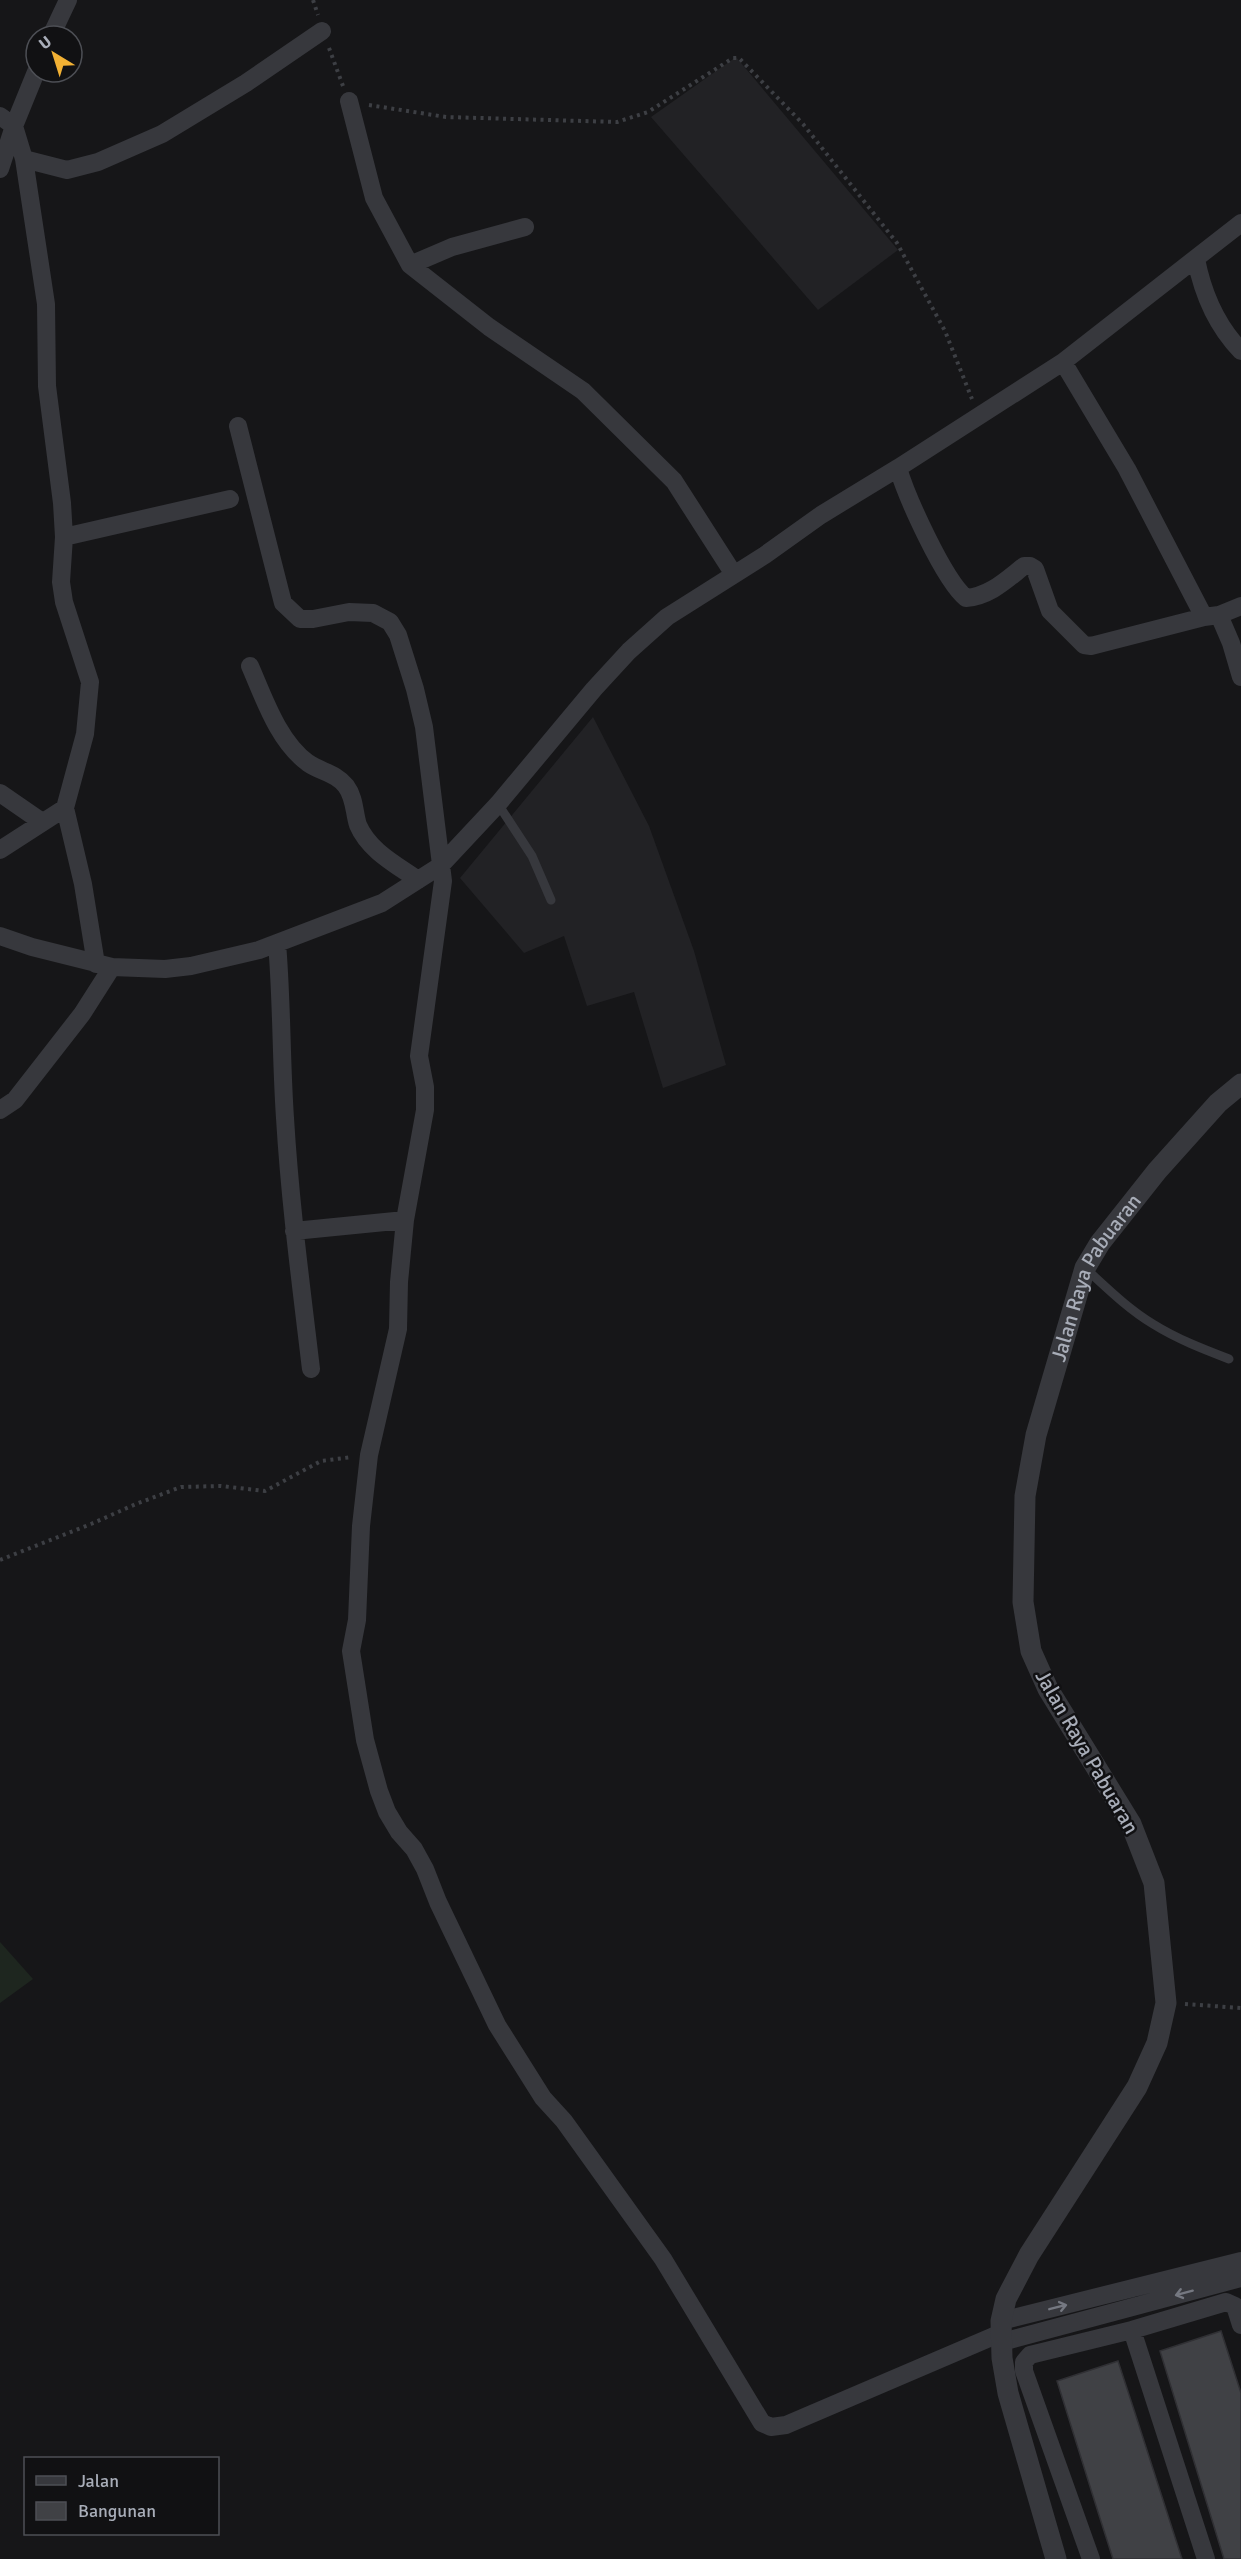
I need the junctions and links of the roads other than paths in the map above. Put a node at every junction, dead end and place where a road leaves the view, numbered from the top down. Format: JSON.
{"nodes":[{"id":1,"x":68,"y":0,"type":"edge"},
{"id":2,"x":57,"y":24,"type":"edge"},
{"id":3,"x":322,"y":31,"type":"road end"},
{"id":4,"x":29,"y":84,"type":"edge"},
{"id":5,"x":349,"y":102,"type":"road end"},
{"id":6,"x":7,"y":121,"type":"edge"},
{"id":7,"x":24,"y":159,"type":"junction"},
{"id":8,"x":0,"y":169,"type":"edge"},
{"id":9,"x":1241,"y":224,"type":"edge"},
{"id":10,"x":525,"y":227,"type":"dead end"},
{"id":11,"x":1196,"y":259,"type":"junction"},
{"id":12,"x":410,"y":265,"type":"junction"},
{"id":13,"x":1241,"y":351,"type":"edge"},
{"id":14,"x":1063,"y":362,"type":"junction"},
{"id":15,"x":238,"y":426,"type":"dead end"},
{"id":16,"x":898,"y":468,"type":"junction"},
{"id":17,"x":230,"y":499,"type":"dead end"},
{"id":18,"x":64,"y":537,"type":"junction"},
{"id":19,"x":733,"y":573,"type":"junction"},
{"id":20,"x":1241,"y":606,"type":"edge"},
{"id":21,"x":1212,"y":616,"type":"junction"},
{"id":22,"x":250,"y":666,"type":"dead end"},
{"id":23,"x":1241,"y":677,"type":"edge"},
{"id":24,"x":0,"y":793,"type":"edge"},
{"id":25,"x":498,"y":804,"type":"junction"},
{"id":26,"x":65,"y":808,"type":"junction"},
{"id":27,"x":42,"y":822,"type":"junction"},
{"id":28,"x":0,"y":849,"type":"edge"},
{"id":29,"x":440,"y":866,"type":"junction"},
{"id":30,"x":418,"y":880,"type":"junction"},
{"id":31,"x":551,"y":900,"type":"dead end"},
{"id":32,"x":0,"y":936,"type":"edge"},
{"id":33,"x":277,"y":944,"type":"junction"},
{"id":34,"x":104,"y":965,"type":"junction"},
{"id":35,"x":1241,"y":1084,"type":"edge"},
{"id":36,"x":0,"y":1110,"type":"edge"},
{"id":37,"x":405,"y":1220,"type":"junction"},
{"id":38,"x":294,"y":1231,"type":"junction"},
{"id":39,"x":1085,"y":1268,"type":"junction"},
{"id":40,"x":1229,"y":1359,"type":"dead end"},
{"id":41,"x":311,"y":1369,"type":"dead end"},
{"id":42,"x":1241,"y":2261,"type":"edge"},
{"id":43,"x":1241,"y":2278,"type":"edge"},
{"id":44,"x":1241,"y":2325,"type":"edge"},
{"id":45,"x":1132,"y":2330,"type":"junction"},
{"id":46,"x":1001,"y":2332,"type":"junction"},
{"id":47,"x":1056,"y":2559,"type":"edge"},
{"id":48,"x":1091,"y":2559,"type":"edge"},
{"id":49,"x":1206,"y":2559,"type":"edge"}],
"edges":[{"from":1,"to":2,"type":"street"},
{"from":3,"to":7,"type":"street"},
{"from":4,"to":6,"type":"street"},
{"from":5,"to":12,"type":"street"},
{"from":6,"to":7,"type":"street"},
{"from":6,"to":8,"type":"street"},
{"from":7,"to":18,"type":"street"},
{"from":9,"to":11,"type":"street"},
{"from":10,"to":12,"type":"street"},
{"from":11,"to":13,"type":"street"},
{"from":11,"to":14,"type":"street"},
{"from":12,"to":19,"type":"street"},
{"from":14,"to":16,"type":"street"},
{"from":14,"to":21,"type":"street"},
{"from":15,"to":29,"type":"street"},
{"from":16,"to":19,"type":"street"},
{"from":16,"to":21,"type":"street"},
{"from":17,"to":18,"type":"street"},
{"from":18,"to":26,"type":"street"},
{"from":19,"to":25,"type":"street"},
{"from":20,"to":21,"type":"street"},
{"from":21,"to":23,"type":"street"},
{"from":22,"to":30,"type":"street"},
{"from":24,"to":27,"type":"street"},
{"from":25,"to":29,"type":"street"},
{"from":25,"to":31,"type":"lane"},
{"from":26,"to":27,"type":"street"},
{"from":26,"to":34,"type":"street"},
{"from":27,"to":28,"type":"street"},
{"from":29,"to":30,"type":"street"},
{"from":29,"to":37,"type":"street"},
{"from":30,"to":33,"type":"street"},
{"from":32,"to":34,"type":"street"},
{"from":33,"to":34,"type":"street"},
{"from":33,"to":38,"type":"street"},
{"from":34,"to":36,"type":"street"},
{"from":35,"to":39,"type":"street","name":"Jalan Raya Pabuaran"},
{"from":37,"to":38,"type":"street"},
{"from":37,"to":46,"type":"street"},
{"from":38,"to":41,"type":"street"},
{"from":39,"to":40,"type":"lane"},
{"from":39,"to":46,"type":"street","name":"Jalan Raya Pabuaran"},
{"from":46,"to":42,"type":"street","one_way":true},
{"from":43,"to":46,"type":"street","one_way":true},
{"from":44,"to":45,"type":"street"},
{"from":45,"to":48,"type":"street"},
{"from":45,"to":49,"type":"street"},
{"from":46,"to":47,"type":"street"}]}
